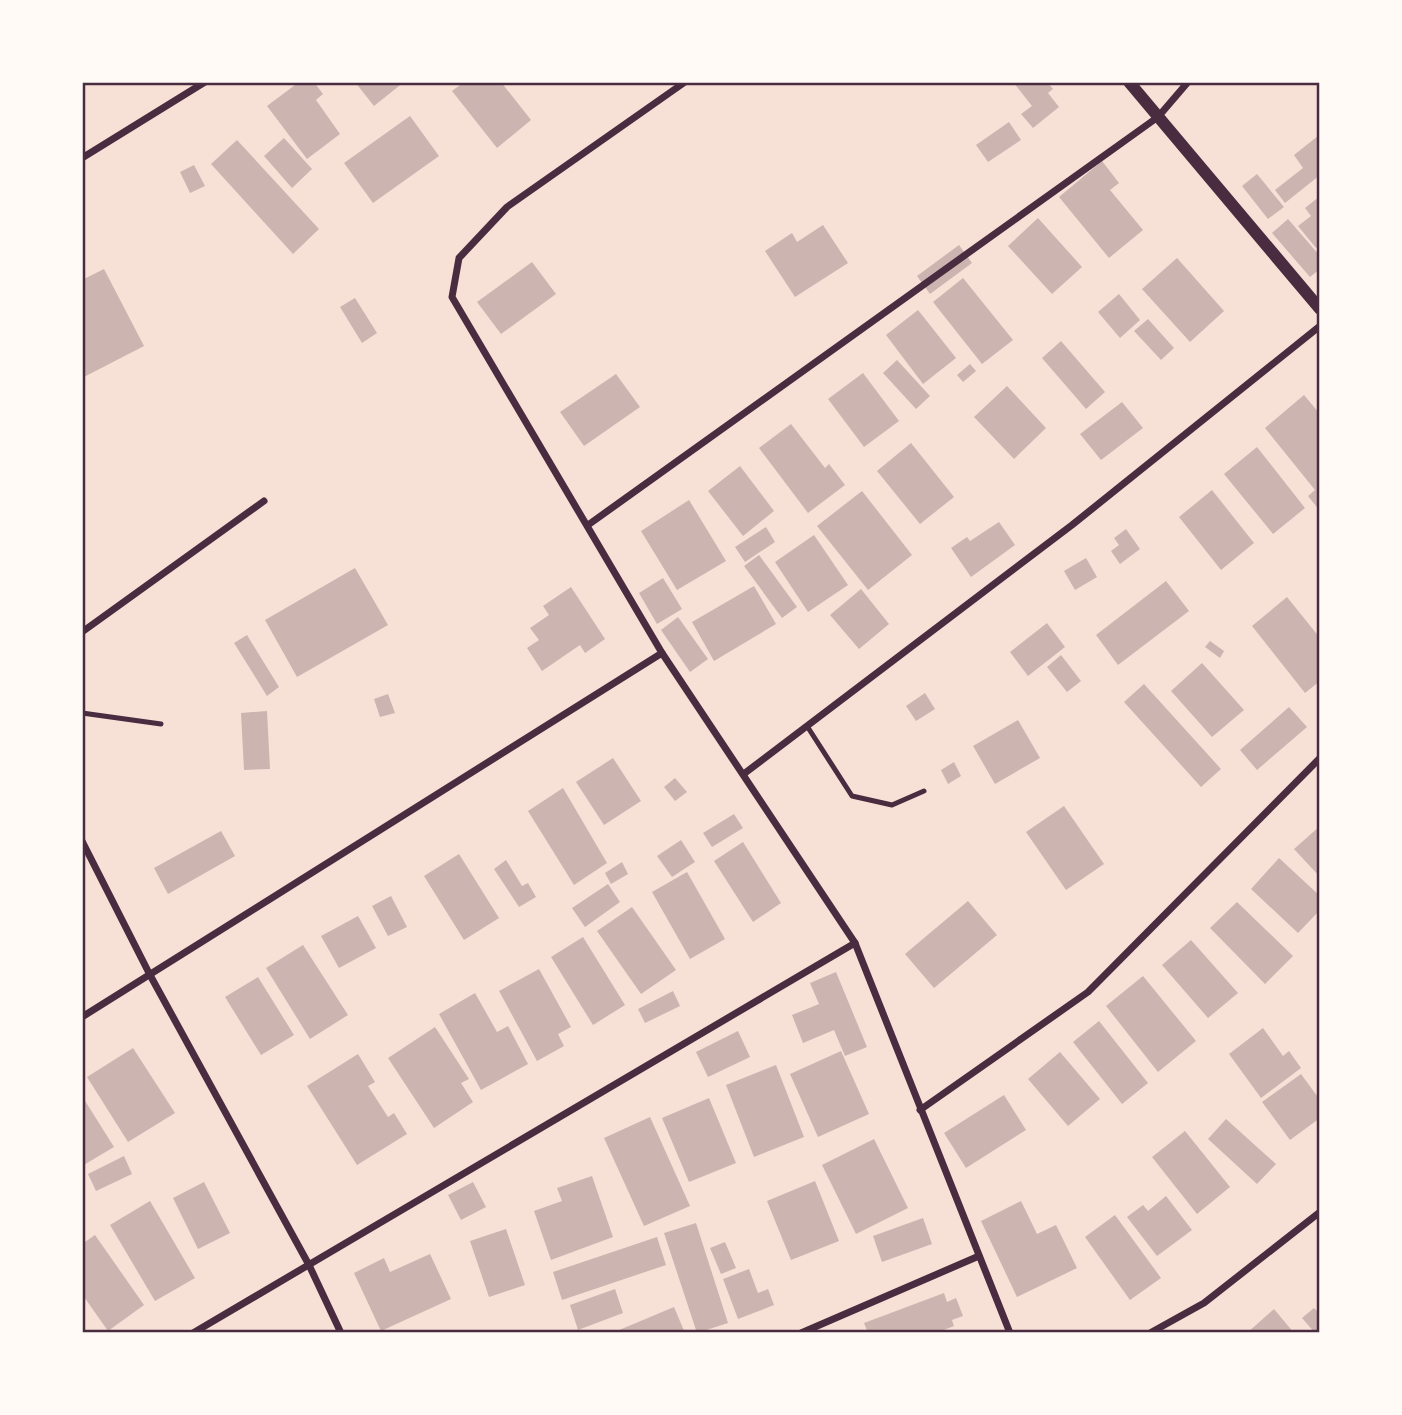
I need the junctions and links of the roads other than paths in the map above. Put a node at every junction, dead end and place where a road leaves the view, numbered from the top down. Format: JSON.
{"nodes":[{"id":1,"x":205,"y":82,"type":"edge"},
{"id":2,"x":685,"y":82,"type":"edge"},
{"id":3,"x":1129,"y":82,"type":"edge"},
{"id":4,"x":1188,"y":82,"type":"edge"},
{"id":5,"x":1158,"y":117,"type":"junction"},
{"id":6,"x":82,"y":158,"type":"edge"},
{"id":7,"x":1320,"y":309,"type":"edge"},
{"id":8,"x":1320,"y":326,"type":"edge"},
{"id":9,"x":264,"y":501,"type":"dead end"},
{"id":10,"x":587,"y":525,"type":"junction"},
{"id":11,"x":82,"y":632,"type":"edge"},
{"id":12,"x":663,"y":653,"type":"junction"},
{"id":13,"x":82,"y":713,"type":"edge"},
{"id":14,"x":161,"y":724,"type":"dead end"},
{"id":15,"x":807,"y":726,"type":"junction"},
{"id":16,"x":1320,"y":758,"type":"edge"},
{"id":17,"x":745,"y":773,"type":"junction"},
{"id":18,"x":924,"y":791,"type":"dead end"},
{"id":19,"x":82,"y":841,"type":"edge"},
{"id":20,"x":855,"y":943,"type":"junction"},
{"id":21,"x":150,"y":975,"type":"junction"},
{"id":22,"x":82,"y":1017,"type":"edge"},
{"id":23,"x":920,"y":1110,"type":"junction"},
{"id":24,"x":1320,"y":1212,"type":"edge"},
{"id":25,"x":979,"y":1256,"type":"junction"},
{"id":26,"x":309,"y":1265,"type":"junction"},
{"id":27,"x":193,"y":1333,"type":"edge"},
{"id":28,"x":341,"y":1333,"type":"edge"},
{"id":29,"x":802,"y":1333,"type":"edge"},
{"id":30,"x":1010,"y":1333,"type":"edge"},
{"id":31,"x":1150,"y":1333,"type":"edge"}],
"edges":[{"from":1,"to":6,"type":"street"},
{"from":2,"to":10,"type":"street"},
{"from":3,"to":5,"type":"street"},
{"from":4,"to":5,"type":"street"},
{"from":5,"to":7,"type":"street"},
{"from":5,"to":10,"type":"street"},
{"from":8,"to":15,"type":"street"},
{"from":9,"to":11,"type":"street"},
{"from":10,"to":12,"type":"street"},
{"from":12,"to":17,"type":"street"},
{"from":12,"to":21,"type":"street"},
{"from":13,"to":14,"type":"lane"},
{"from":15,"to":17,"type":"street"},
{"from":15,"to":18,"type":"lane"},
{"from":16,"to":23,"type":"street"},
{"from":17,"to":20,"type":"street"},
{"from":19,"to":21,"type":"street"},
{"from":20,"to":23,"type":"street"},
{"from":20,"to":26,"type":"street"},
{"from":21,"to":22,"type":"street"},
{"from":21,"to":26,"type":"street"},
{"from":23,"to":25,"type":"street"},
{"from":24,"to":31,"type":"street"},
{"from":25,"to":29,"type":"street"},
{"from":25,"to":30,"type":"street"},
{"from":26,"to":27,"type":"street"},
{"from":26,"to":28,"type":"street"}]}
